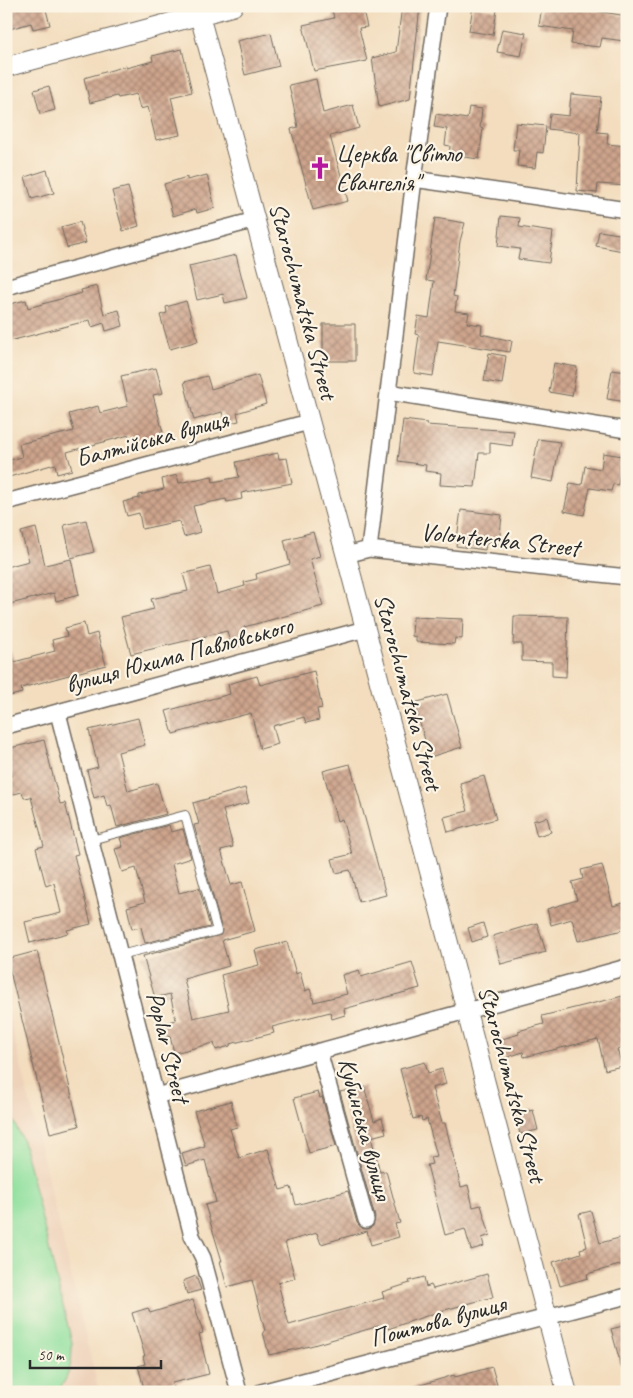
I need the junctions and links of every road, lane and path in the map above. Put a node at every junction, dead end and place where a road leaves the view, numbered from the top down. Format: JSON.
{"nodes":[{"id":1,"x":233,"y":6,"type":"edge"},
{"id":2,"x":438,"y":6,"type":"edge"},
{"id":3,"x":199,"y":10,"type":"edge"},
{"id":4,"x":6,"y":67,"type":"edge"},
{"id":5,"x":414,"y":179,"type":"junction"},
{"id":6,"x":627,"y":210,"type":"edge"},
{"id":7,"x":255,"y":220,"type":"junction"},
{"id":8,"x":6,"y":288,"type":"edge"},
{"id":9,"x":388,"y":392,"type":"junction"},
{"id":10,"x":310,"y":422,"type":"junction"},
{"id":11,"x":627,"y":430,"type":"edge"},
{"id":12,"x":6,"y":502,"type":"edge"},
{"id":13,"x":369,"y":549,"type":"junction"},
{"id":14,"x":346,"y":555,"type":"junction"},
{"id":15,"x":627,"y":577,"type":"edge"},
{"id":16,"x":365,"y":628,"type":"junction"},
{"id":17,"x":58,"y":712,"type":"junction"},
{"id":18,"x":6,"y":726,"type":"edge"},
{"id":19,"x":91,"y":840,"type":"junction"},
{"id":20,"x":120,"y":955,"type":"junction"},
{"id":21,"x":627,"y":967,"type":"edge"},
{"id":22,"x":466,"y":1010,"type":"junction"},
{"id":23,"x":319,"y":1051,"type":"junction"},
{"id":24,"x":156,"y":1096,"type":"junction"},
{"id":25,"x":366,"y":1220,"type":"dead end"},
{"id":26,"x":627,"y":1296,"type":"edge"},
{"id":27,"x":547,"y":1317,"type":"junction"},
{"id":28,"x":239,"y":1392,"type":"edge"},
{"id":29,"x":261,"y":1392,"type":"edge"},
{"id":30,"x":567,"y":1392,"type":"edge"}],
"edges":[{"from":1,"to":3,"type":"street"},
{"from":2,"to":5,"type":"street"},
{"from":3,"to":4,"type":"street"},
{"from":3,"to":7,"type":"street","name":"Starochumatska Street"},
{"from":5,"to":6,"type":"street"},
{"from":5,"to":9,"type":"street"},
{"from":7,"to":8,"type":"street"},
{"from":7,"to":10,"type":"street","name":"Starochumatska Street"},
{"from":9,"to":11,"type":"street"},
{"from":9,"to":13,"type":"street"},
{"from":10,"to":12,"type":"street","name":"Балтійська вулиця"},
{"from":10,"to":14,"type":"street","name":"Starochumatska Street"},
{"from":13,"to":14,"type":"street"},
{"from":13,"to":15,"type":"street","name":"Volonterska Street"},
{"from":14,"to":16,"type":"street","name":"Starochumatska Street"},
{"from":16,"to":17,"type":"street","name":"вулиця Юхима Павловського"},
{"from":16,"to":22,"type":"street","name":"Starochumatska Street"},
{"from":17,"to":18,"type":"street","name":"вулиця Юхима Павловського"},
{"from":17,"to":19,"type":"street","name":"Poplar Street"},
{"from":19,"to":20,"type":"street","name":"Poplar Street"},
{"from":19,"to":20,"type":"lane"},
{"from":20,"to":24,"type":"street","name":"Poplar Street"},
{"from":21,"to":22,"type":"street","name":"Кубинська вулиця"},
{"from":22,"to":23,"type":"street","name":"Кубинська вулиця"},
{"from":22,"to":27,"type":"street","name":"Starochumatska Street"},
{"from":23,"to":24,"type":"street","name":"Кубинська вулиця"},
{"from":23,"to":25,"type":"street","name":"Кубинська вулиця"},
{"from":24,"to":28,"type":"street","name":"Poplar Street"},
{"from":26,"to":27,"type":"street","name":"Поштова вулиця"},
{"from":27,"to":29,"type":"street","name":"Поштова вулиця"},
{"from":27,"to":30,"type":"street","name":"Starochumatska Street"}]}
